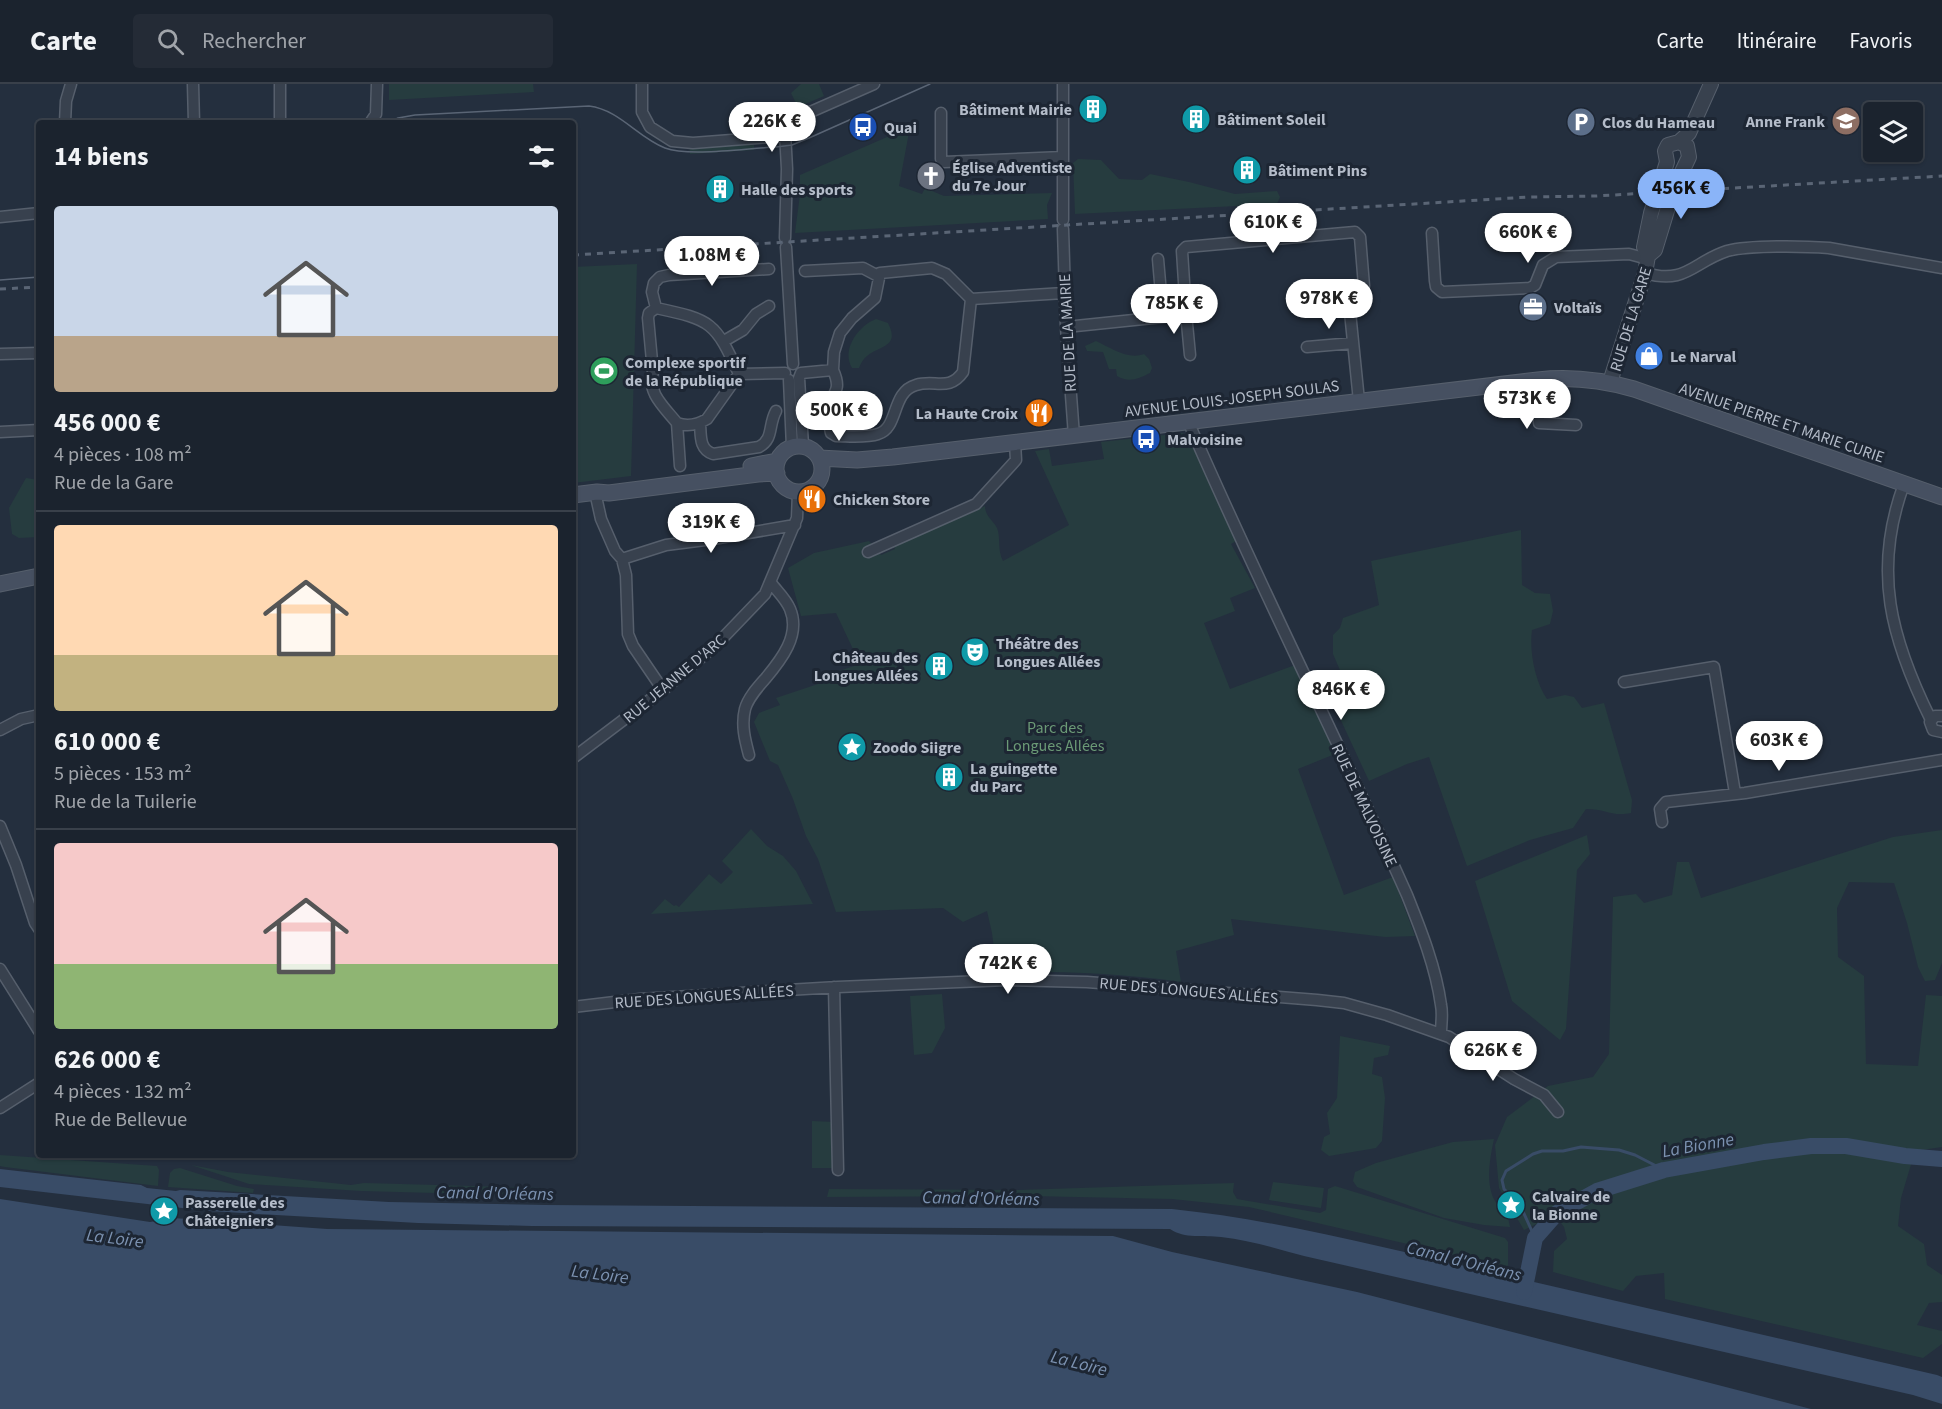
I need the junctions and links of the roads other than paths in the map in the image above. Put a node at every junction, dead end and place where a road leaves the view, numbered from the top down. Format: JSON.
{"nodes":[{"id":1,"x":71,"y":84,"type":"edge"},
{"id":2,"x":193,"y":84,"type":"edge"},
{"id":3,"x":280,"y":84,"type":"edge"},
{"id":4,"x":377,"y":84,"type":"edge"},
{"id":5,"x":642,"y":84,"type":"edge"},
{"id":6,"x":874,"y":84,"type":"edge"},
{"id":7,"x":1063,"y":84,"type":"edge"},
{"id":8,"x":1711,"y":84,"type":"edge"},
{"id":9,"x":1715,"y":84,"type":"edge"},
{"id":10,"x":941,"y":113,"type":"dead end"},
{"id":11,"x":65,"y":120,"type":"edge"},
{"id":12,"x":194,"y":120,"type":"edge"},
{"id":13,"x":280,"y":120,"type":"edge"},
{"id":14,"x":372,"y":120,"type":"edge"},
{"id":15,"x":786,"y":132,"type":"junction"},
{"id":16,"x":1683,"y":144,"type":"junction"},
{"id":17,"x":1063,"y":157,"type":"junction"},
{"id":18,"x":1667,"y":162,"type":"junction"},
{"id":19,"x":1685,"y":164,"type":"junction"},
{"id":20,"x":36,"y":213,"type":"edge"},
{"id":21,"x":0,"y":217,"type":"edge"},
{"id":22,"x":1432,"y":232,"type":"dead end"},
{"id":23,"x":1648,"y":258,"type":"junction"},
{"id":24,"x":1158,"y":260,"type":"dead end"},
{"id":25,"x":1942,"y":268,"type":"edge"},
{"id":26,"x":769,"y":269,"type":"dead end"},
{"id":27,"x":806,"y":271,"type":"dead end"},
{"id":28,"x":1645,"y":273,"type":"junction"},
{"id":29,"x":878,"y":276,"type":"junction"},
{"id":30,"x":1064,"y":293,"type":"junction"},
{"id":31,"x":971,"y":299,"type":"junction"},
{"id":32,"x":769,"y":306,"type":"dead end"},
{"id":33,"x":656,"y":308,"type":"junction"},
{"id":34,"x":1186,"y":313,"type":"junction"},
{"id":35,"x":1163,"y":317,"type":"junction"},
{"id":36,"x":1066,"y":327,"type":"junction"},
{"id":37,"x":724,"y":341,"type":"junction"},
{"id":38,"x":1353,"y":343,"type":"junction"},
{"id":39,"x":1307,"y":347,"type":"dead end"},
{"id":40,"x":36,"y":353,"type":"edge"},
{"id":41,"x":0,"y":354,"type":"edge"},
{"id":42,"x":1190,"y":355,"type":"dead end"},
{"id":43,"x":833,"y":370,"type":"junction"},
{"id":44,"x":739,"y":374,"type":"junction"},
{"id":45,"x":794,"y":376,"type":"junction"},
{"id":46,"x":1538,"y":380,"type":"junction"},
{"id":47,"x":1610,"y":382,"type":"junction"},
{"id":48,"x":1359,"y":400,"type":"junction"},
{"id":49,"x":776,"y":411,"type":"dead end"},
{"id":50,"x":1188,"y":421,"type":"junction"},
{"id":51,"x":677,"y":423,"type":"junction"},
{"id":52,"x":700,"y":423,"type":"junction"},
{"id":53,"x":1576,"y":424,"type":"dead end"},
{"id":54,"x":36,"y":430,"type":"edge"},
{"id":55,"x":0,"y":432,"type":"edge"},
{"id":56,"x":1074,"y":436,"type":"junction"},
{"id":57,"x":1016,"y":443,"type":"junction"},
{"id":58,"x":797,"y":447,"type":"junction"},
{"id":59,"x":821,"y":464,"type":"junction"},
{"id":60,"x":680,"y":466,"type":"dead end"},
{"id":61,"x":777,"y":467,"type":"junction"},
{"id":62,"x":1904,"y":484,"type":"junction"},
{"id":63,"x":596,"y":492,"type":"junction"},
{"id":64,"x":798,"y":492,"type":"junction"},
{"id":65,"x":576,"y":495,"type":"edge"},
{"id":66,"x":1942,"y":497,"type":"edge"},
{"id":67,"x":795,"y":525,"type":"junction"},
{"id":68,"x":868,"y":552,"type":"dead end"},
{"id":69,"x":622,"y":559,"type":"junction"},
{"id":70,"x":36,"y":577,"type":"edge"},
{"id":71,"x":0,"y":584,"type":"edge"},
{"id":72,"x":769,"y":587,"type":"junction"},
{"id":73,"x":1624,"y":682,"type":"dead end"},
{"id":74,"x":663,"y":690,"type":"junction"},
{"id":75,"x":36,"y":716,"type":"edge"},
{"id":76,"x":1937,"y":718,"type":"edge"},
{"id":77,"x":0,"y":730,"type":"edge"},
{"id":78,"x":1942,"y":732,"type":"edge"},
{"id":79,"x":749,"y":755,"type":"dead end"},
{"id":80,"x":576,"y":756,"type":"edge"},
{"id":81,"x":1941,"y":762,"type":"edge"},
{"id":82,"x":1735,"y":793,"type":"junction"},
{"id":83,"x":1662,"y":822,"type":"dead end"},
{"id":84,"x":0,"y":826,"type":"edge"},
{"id":85,"x":4,"y":844,"type":"edge"},
{"id":86,"x":36,"y":924,"type":"edge"},
{"id":87,"x":0,"y":969,"type":"edge"},
{"id":88,"x":834,"y":987,"type":"junction"},
{"id":89,"x":576,"y":1006,"type":"edge"},
{"id":90,"x":36,"y":1025,"type":"edge"},
{"id":91,"x":1441,"y":1034,"type":"junction"},
{"id":92,"x":36,"y":1085,"type":"edge"},
{"id":93,"x":0,"y":1107,"type":"edge"},
{"id":94,"x":1558,"y":1112,"type":"dead end"},
{"id":95,"x":838,"y":1170,"type":"dead end"}],
"edges":[{"from":1,"to":11,"type":"street"},
{"from":2,"to":12,"type":"street"},
{"from":3,"to":13,"type":"street"},
{"from":4,"to":14,"type":"street"},
{"from":5,"to":15,"type":"street"},
{"from":6,"to":15,"type":"street"},
{"from":7,"to":17,"type":"street","name":"RUE DE LA MAIRIE"},
{"from":8,"to":16,"type":"street","name":"RUE DE LA GARE"},
{"from":9,"to":16,"type":"street","name":"RUE DE LA GARE"},
{"from":10,"to":17,"type":"street"},
{"from":15,"to":45,"type":"street"},
{"from":16,"to":18,"type":"street","name":"RUE DE LA GARE"},
{"from":16,"to":19,"type":"street","name":"RUE DE LA GARE"},
{"from":17,"to":30,"type":"street","name":"RUE DE LA MAIRIE"},
{"from":18,"to":19,"type":"street"},
{"from":18,"to":23,"type":"street","name":"RUE DE LA GARE"},
{"from":19,"to":23,"type":"street","name":"RUE DE LA GARE"},
{"from":20,"to":21,"type":"street"},
{"from":22,"to":23,"type":"street"},
{"from":23,"to":28,"type":"street","name":"RUE DE LA GARE"},
{"from":24,"to":35,"type":"street"},
{"from":25,"to":28,"type":"street"},
{"from":26,"to":33,"type":"street"},
{"from":27,"to":29,"type":"street"},
{"from":28,"to":47,"type":"street","name":"RUE DE LA GARE"},
{"from":29,"to":31,"type":"street"},
{"from":29,"to":43,"type":"street"},
{"from":30,"to":31,"type":"street"},
{"from":30,"to":36,"type":"street","name":"RUE DE LA MAIRIE"},
{"from":31,"to":43,"type":"street"},
{"from":32,"to":37,"type":"street"},
{"from":33,"to":37,"type":"street"},
{"from":33,"to":51,"type":"street"},
{"from":34,"to":35,"type":"street"},
{"from":34,"to":38,"type":"street"},
{"from":34,"to":42,"type":"street"},
{"from":35,"to":36,"type":"street"},
{"from":36,"to":56,"type":"street","name":"RUE DE LA MAIRIE"},
{"from":37,"to":44,"type":"street"},
{"from":38,"to":39,"type":"street"},
{"from":38,"to":48,"type":"street"},
{"from":40,"to":41,"type":"street"},
{"from":43,"to":45,"type":"street"},
{"from":44,"to":45,"type":"street"},
{"from":44,"to":52,"type":"street"},
{"from":45,"to":58,"type":"street"},
{"from":46,"to":47,"type":"main road","name":"AVENUE LOUIS-JOSEPH SOULAS"},
{"from":46,"to":48,"type":"main road","name":"AVENUE LOUIS-JOSEPH SOULAS"},
{"from":46,"to":53,"type":"street"},
{"from":47,"to":62,"type":"main road","name":"AVENUE PIERRE ET MARIE CURIE"},
{"from":48,"to":50,"type":"main road","name":"AVENUE LOUIS-JOSEPH SOULAS"},
{"from":49,"to":52,"type":"street"},
{"from":50,"to":56,"type":"main road","name":"AVENUE LOUIS-JOSEPH SOULAS"},
{"from":50,"to":91,"type":"street","name":"RUE DE MALVOISINE"},
{"from":51,"to":52,"type":"street"},
{"from":51,"to":60,"type":"street"},
{"from":54,"to":55,"type":"street"},
{"from":56,"to":57,"type":"main road","name":"AVENUE LOUIS-JOSEPH SOULAS"},
{"from":57,"to":59,"type":"main road","name":"AVENUE LOUIS-JOSEPH SOULAS"},
{"from":57,"to":68,"type":"street"},
{"from":58,"to":59,"type":"main road"},
{"from":58,"to":61,"type":"main road"},
{"from":59,"to":64,"type":"main road"},
{"from":61,"to":63,"type":"main road"},
{"from":61,"to":64,"type":"main road"},
{"from":62,"to":66,"type":"main road","name":"AVENUE PIERRE ET MARIE CURIE"},
{"from":62,"to":76,"type":"street"},
{"from":63,"to":65,"type":"main road"},
{"from":63,"to":69,"type":"street"},
{"from":64,"to":67,"type":"street"},
{"from":67,"to":69,"type":"street"},
{"from":67,"to":72,"type":"street"},
{"from":69,"to":74,"type":"street"},
{"from":70,"to":71,"type":"main road"},
{"from":72,"to":74,"type":"street","name":"RUE JEANNE D'ARC"},
{"from":72,"to":79,"type":"street"},
{"from":73,"to":82,"type":"street"},
{"from":74,"to":80,"type":"street","name":"RUE JEANNE D'ARC"},
{"from":75,"to":77,"type":"street"},
{"from":76,"to":78,"type":"street"},
{"from":81,"to":82,"type":"street"},
{"from":82,"to":83,"type":"street"},
{"from":84,"to":85,"type":"street"},
{"from":85,"to":86,"type":"street"},
{"from":87,"to":90,"type":"street"},
{"from":88,"to":89,"type":"street","name":"RUE DES LONGUES ALLÉES"},
{"from":88,"to":91,"type":"street","name":"RUE DES LONGUES ALLÉES"},
{"from":88,"to":95,"type":"street"},
{"from":91,"to":94,"type":"street","name":"RUE DES LONGUES ALLÉES"},
{"from":92,"to":93,"type":"street"}]}
